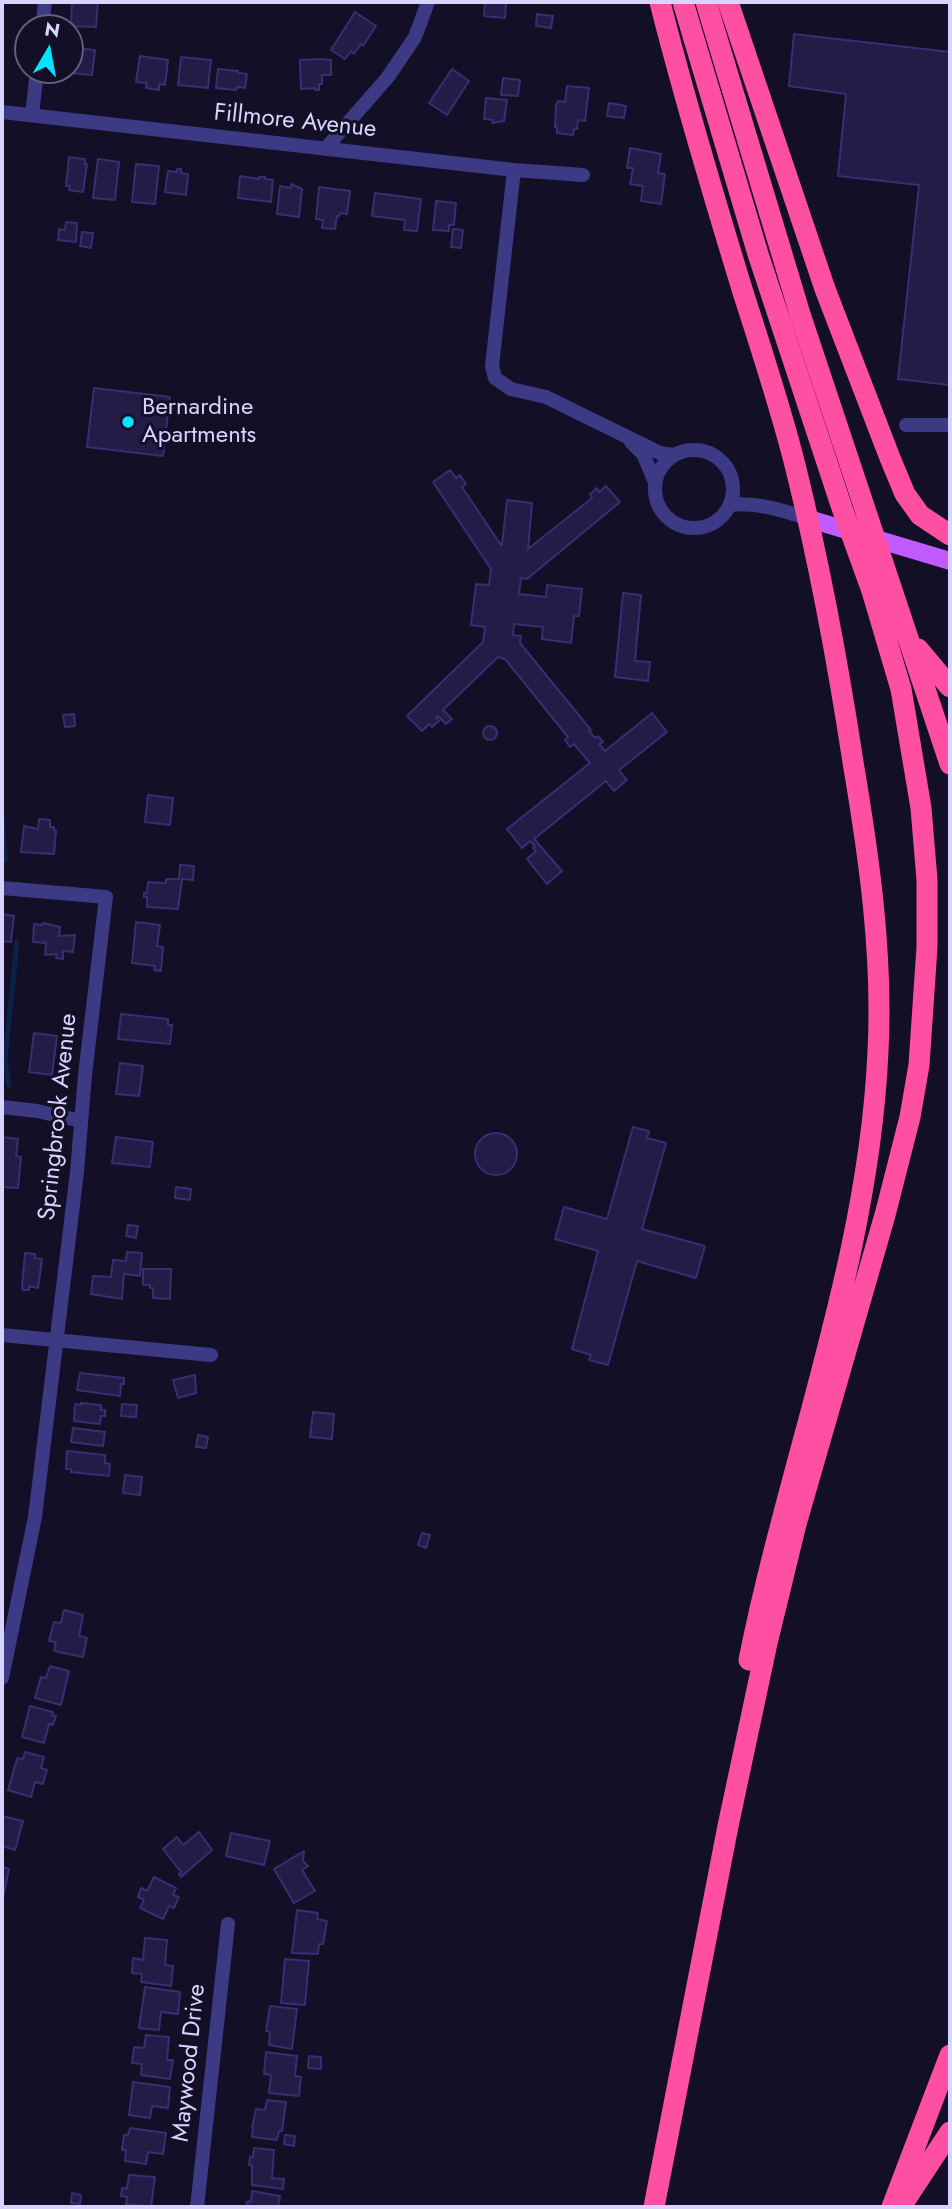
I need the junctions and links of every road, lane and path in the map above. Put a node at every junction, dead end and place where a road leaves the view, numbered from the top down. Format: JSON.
{"nodes":[{"id":1,"x":428,"y":2,"type":"edge"},
{"id":2,"x":660,"y":2,"type":"edge"},
{"id":3,"x":683,"y":2,"type":"edge"},
{"id":4,"x":706,"y":2,"type":"edge"},
{"id":5,"x":728,"y":2,"type":"edge"},
{"id":6,"x":35,"y":84,"type":"edge"},
{"id":7,"x":2,"y":112,"type":"edge"},
{"id":8,"x":32,"y":115,"type":"junction"},
{"id":9,"x":325,"y":149,"type":"junction"},
{"id":10,"x":514,"y":170,"type":"junction"},
{"id":11,"x":583,"y":175,"type":"dead end"},
{"id":12,"x":906,"y":425,"type":"dead end"},
{"id":13,"x":950,"y":425,"type":"edge"},
{"id":14,"x":626,"y":436,"type":"junction"},
{"id":15,"x":674,"y":455,"type":"junction"},
{"id":16,"x":655,"y":482,"type":"junction"},
{"id":17,"x":733,"y":484,"type":"junction"},
{"id":18,"x":730,"y":505,"type":"junction"},
{"id":19,"x":766,"y":506,"type":"junction"},
{"id":20,"x":806,"y":518,"type":"junction"},
{"id":21,"x":950,"y":535,"type":"edge"},
{"id":22,"x":950,"y":561,"type":"edge"},
{"id":23,"x":906,"y":628,"type":"junction"},
{"id":24,"x":950,"y":687,"type":"edge"},
{"id":25,"x":950,"y":764,"type":"edge"},
{"id":26,"x":2,"y":887,"type":"edge"},
{"id":27,"x":2,"y":1107,"type":"edge"},
{"id":28,"x":81,"y":1121,"type":"junction"},
{"id":29,"x":2,"y":1335,"type":"edge"},
{"id":30,"x":56,"y":1342,"type":"junction"},
{"id":31,"x":211,"y":1355,"type":"dead end"},
{"id":32,"x":3,"y":1669,"type":"edge"},
{"id":33,"x":722,"y":1859,"type":"junction"},
{"id":34,"x":228,"y":1924,"type":"dead end"},
{"id":35,"x":950,"y":2055,"type":"edge"},
{"id":36,"x":950,"y":2132,"type":"edge"},
{"id":37,"x":197,"y":2207,"type":"edge"},
{"id":38,"x":654,"y":2207,"type":"edge"},
{"id":39,"x":892,"y":2207,"type":"edge"},
{"id":40,"x":901,"y":2207,"type":"edge"}],
"edges":[{"from":1,"to":9,"type":"street"},
{"from":2,"to":20,"type":"highway"},
{"from":3,"to":33,"type":"highway"},
{"from":4,"to":23,"type":"highway"},
{"from":5,"to":21,"type":"highway"},
{"from":6,"to":8,"type":"street"},
{"from":7,"to":8,"type":"street","name":"Fillmore Avenue"},
{"from":8,"to":9,"type":"street","name":"Fillmore Avenue"},
{"from":9,"to":10,"type":"street","name":"Fillmore Avenue"},
{"from":10,"to":11,"type":"street","name":"Fillmore Avenue"},
{"from":10,"to":14,"type":"street"},
{"from":12,"to":13,"type":"street"},
{"from":14,"to":15,"type":"street"},
{"from":14,"to":16,"type":"street"},
{"from":15,"to":16,"type":"street"},
{"from":15,"to":17,"type":"street"},
{"from":16,"to":18,"type":"street"},
{"from":17,"to":18,"type":"street"},
{"from":17,"to":19,"type":"street"},
{"from":18,"to":19,"type":"street"},
{"from":19,"to":20,"type":"street"},
{"from":20,"to":22,"type":"main road"},
{"from":20,"to":33,"type":"highway"},
{"from":23,"to":24,"type":"highway"},
{"from":23,"to":25,"type":"highway"},
{"from":26,"to":28,"type":"street","name":"Springbrook Avenue"},
{"from":27,"to":28,"type":"street"},
{"from":28,"to":30,"type":"street","name":"Springbrook Avenue"},
{"from":29,"to":30,"type":"street"},
{"from":30,"to":31,"type":"street"},
{"from":30,"to":32,"type":"street","name":"Springbrook Avenue"},
{"from":33,"to":38,"type":"highway"},
{"from":34,"to":37,"type":"street","name":"Maywood Drive"},
{"from":35,"to":39,"type":"highway"},
{"from":36,"to":40,"type":"highway"}]}
